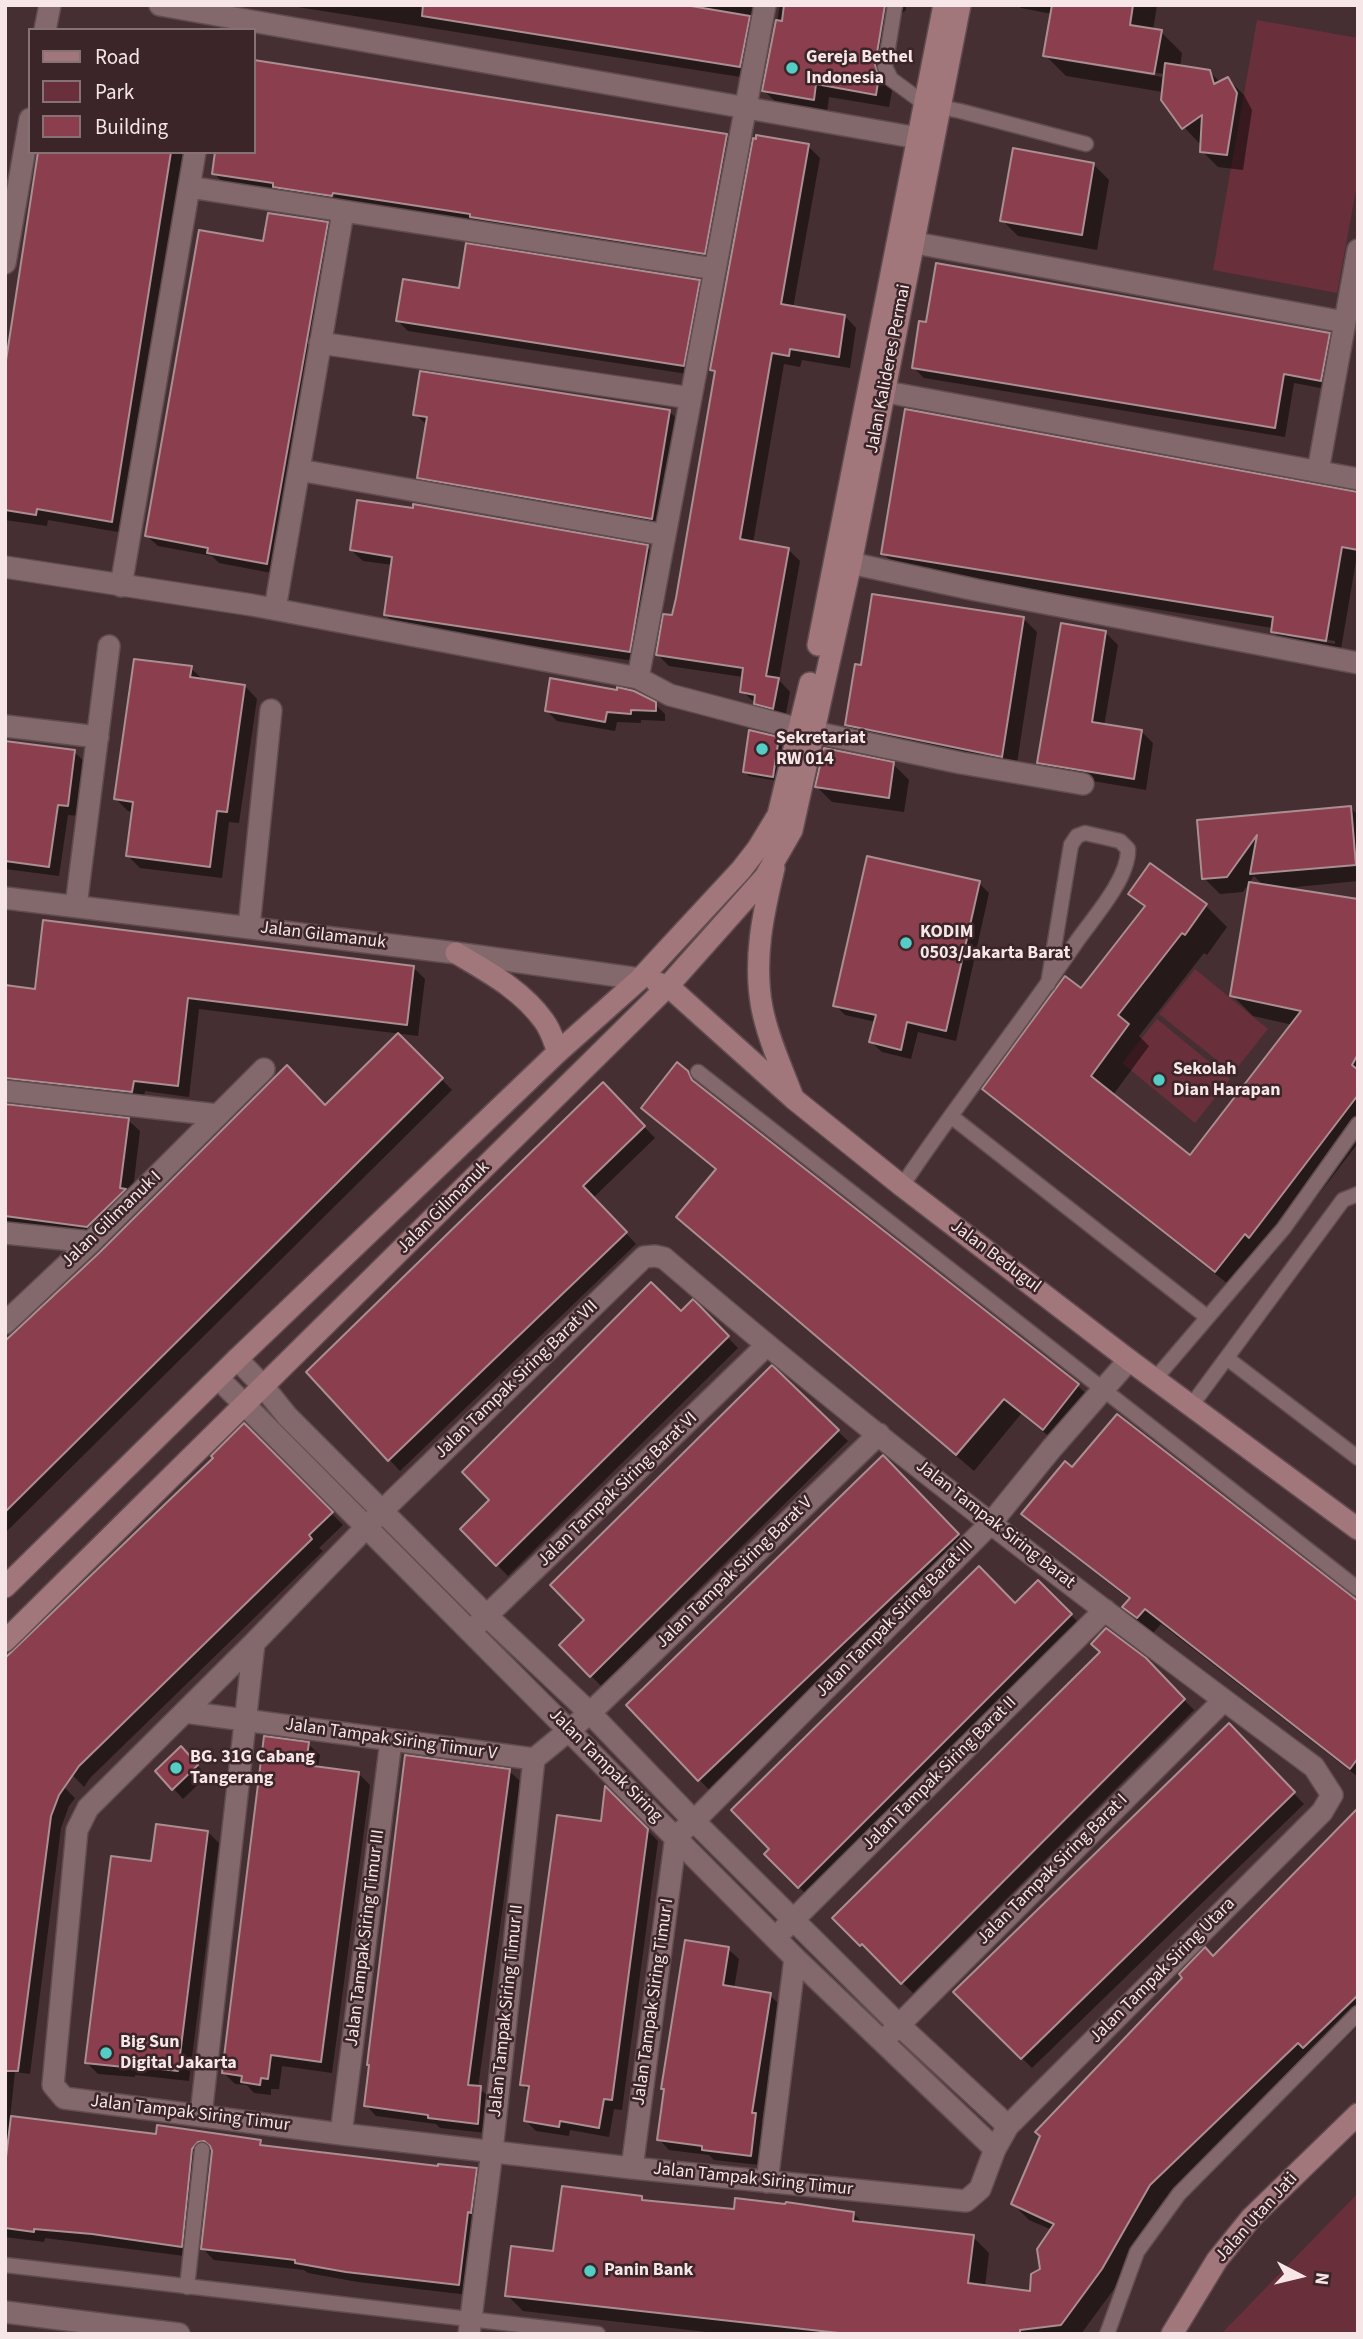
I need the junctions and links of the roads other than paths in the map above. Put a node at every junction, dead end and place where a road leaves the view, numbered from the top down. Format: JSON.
{"nodes":[{"id":1,"x":50,"y":5,"type":"edge"},
{"id":2,"x":160,"y":5,"type":"edge"},
{"id":3,"x":765,"y":5,"type":"edge"},
{"id":4,"x":895,"y":5,"type":"edge"},
{"id":5,"x":944,"y":5,"type":"edge"},
{"id":6,"x":960,"y":5,"type":"edge"},
{"id":7,"x":221,"y":17,"type":"edge"},
{"id":8,"x":45,"y":28,"type":"edge"},
{"id":9,"x":933,"y":106,"type":"junction"},
{"id":10,"x":746,"y":107,"type":"junction"},
{"id":11,"x":28,"y":123,"type":"edge"},
{"id":12,"x":918,"y":138,"type":"junction"},
{"id":13,"x":1086,"y":144,"type":"dead end"},
{"id":14,"x":15,"y":146,"type":"edge"},
{"id":15,"x":195,"y":154,"type":"edge"},
{"id":16,"x":189,"y":187,"type":"junction"},
{"id":17,"x":343,"y":212,"type":"junction"},
{"id":18,"x":907,"y":241,"type":"junction"},
{"id":19,"x":1358,"y":250,"type":"edge"},
{"id":20,"x":5,"y":263,"type":"edge"},
{"id":21,"x":715,"y":269,"type":"junction"},
{"id":22,"x":1343,"y":322,"type":"junction"},
{"id":23,"x":320,"y":344,"type":"junction"},
{"id":24,"x":877,"y":391,"type":"junction"},
{"id":25,"x":691,"y":398,"type":"junction"},
{"id":26,"x":299,"y":470,"type":"junction"},
{"id":27,"x":1318,"y":471,"type":"junction"},
{"id":28,"x":1358,"y":479,"type":"edge"},
{"id":29,"x":665,"y":535,"type":"junction"},
{"id":30,"x":844,"y":561,"type":"junction"},
{"id":31,"x":5,"y":567,"type":"edge"},
{"id":32,"x":121,"y":586,"type":"junction"},
{"id":33,"x":275,"y":609,"type":"junction"},
{"id":34,"x":109,"y":646,"type":"dead end"},
{"id":35,"x":1358,"y":663,"type":"edge"},
{"id":36,"x":638,"y":678,"type":"junction"},
{"id":37,"x":271,"y":710,"type":"dead end"},
{"id":38,"x":5,"y":726,"type":"edge"},
{"id":39,"x":806,"y":730,"type":"junction"},
{"id":40,"x":98,"y":737,"type":"junction"},
{"id":41,"x":1083,"y":784,"type":"dead end"},
{"id":42,"x":791,"y":801,"type":"junction"},
{"id":43,"x":777,"y":856,"type":"junction"},
{"id":44,"x":5,"y":898,"type":"edge"},
{"id":45,"x":76,"y":906,"type":"junction"},
{"id":46,"x":249,"y":927,"type":"junction"},
{"id":47,"x":456,"y":953,"type":"junction"},
{"id":48,"x":640,"y":979,"type":"junction"},
{"id":49,"x":1048,"y":984,"type":"junction"},
{"id":50,"x":668,"y":986,"type":"junction"},
{"id":51,"x":558,"y":1052,"type":"junction"},
{"id":52,"x":264,"y":1069,"type":"dead end"},
{"id":53,"x":698,"y":1072,"type":"dead end"},
{"id":54,"x":5,"y":1091,"type":"edge"},
{"id":55,"x":794,"y":1099,"type":"junction"},
{"id":56,"x":218,"y":1115,"type":"junction"},
{"id":57,"x":952,"y":1117,"type":"junction"},
{"id":58,"x":1358,"y":1124,"type":"edge"},
{"id":59,"x":902,"y":1186,"type":"junction"},
{"id":60,"x":1358,"y":1194,"type":"edge"},
{"id":61,"x":5,"y":1233,"type":"edge"},
{"id":62,"x":91,"y":1242,"type":"junction"},
{"id":63,"x":655,"y":1256,"type":"joint"},
{"id":64,"x":1207,"y":1317,"type":"junction"},
{"id":65,"x":5,"y":1323,"type":"edge"},
{"id":66,"x":766,"y":1346,"type":"junction"},
{"id":67,"x":237,"y":1359,"type":"junction"},
{"id":68,"x":1228,"y":1359,"type":"junction"},
{"id":69,"x":1129,"y":1360,"type":"junction"},
{"id":70,"x":219,"y":1379,"type":"junction"},
{"id":71,"x":1155,"y":1379,"type":"junction"},
{"id":72,"x":263,"y":1387,"type":"junction"},
{"id":73,"x":1103,"y":1390,"type":"junction"},
{"id":74,"x":1191,"y":1406,"type":"junction"},
{"id":75,"x":244,"y":1407,"type":"junction"},
{"id":76,"x":879,"y":1434,"type":"junction"},
{"id":77,"x":1358,"y":1458,"type":"edge"},
{"id":78,"x":382,"y":1511,"type":"junction"},
{"id":79,"x":991,"y":1523,"type":"junction"},
{"id":80,"x":365,"y":1527,"type":"junction"},
{"id":81,"x":1358,"y":1530,"type":"edge"},
{"id":82,"x":5,"y":1587,"type":"edge"},
{"id":83,"x":1358,"y":1589,"type":"edge"},
{"id":84,"x":1105,"y":1610,"type":"junction"},
{"id":85,"x":488,"y":1616,"type":"junction"},
{"id":86,"x":469,"y":1631,"type":"junction"},
{"id":87,"x":5,"y":1641,"type":"edge"},
{"id":88,"x":254,"y":1643,"type":"junction"},
{"id":89,"x":1224,"y":1700,"type":"junction"},
{"id":90,"x":185,"y":1712,"type":"junction"},
{"id":91,"x":590,"y":1713,"type":"junction"},
{"id":92,"x":247,"y":1720,"type":"junction"},
{"id":93,"x":568,"y":1731,"type":"junction"},
{"id":94,"x":391,"y":1741,"type":"junction"},
{"id":95,"x":534,"y":1759,"type":"junction"},
{"id":96,"x":1332,"y":1795,"type":"joint"},
{"id":97,"x":694,"y":1821,"type":"junction"},
{"id":98,"x":676,"y":1836,"type":"junction"},
{"id":99,"x":793,"y":1919,"type":"junction"},
{"id":100,"x":776,"y":1938,"type":"junction"},
{"id":101,"x":795,"y":1958,"type":"junction"},
{"id":102,"x":1358,"y":2013,"type":"edge"},
{"id":103,"x":899,"y":2025,"type":"junction"},
{"id":104,"x":883,"y":2042,"type":"junction"},
{"id":105,"x":1358,"y":2114,"type":"edge"},
{"id":106,"x":201,"y":2115,"type":"junction"},
{"id":107,"x":1008,"y":2126,"type":"junction"},
{"id":108,"x":341,"y":2134,"type":"junction"},
{"id":109,"x":995,"y":2149,"type":"junction"},
{"id":110,"x":202,"y":2150,"type":"dead end"},
{"id":111,"x":492,"y":2151,"type":"junction"},
{"id":112,"x":632,"y":2168,"type":"junction"},
{"id":113,"x":767,"y":2182,"type":"junction"},
{"id":114,"x":5,"y":2265,"type":"edge"},
{"id":115,"x":187,"y":2287,"type":"junction"},
{"id":116,"x":5,"y":2312,"type":"edge"},
{"id":117,"x":469,"y":2327,"type":"edge"},
{"id":118,"x":178,"y":2334,"type":"edge"},
{"id":119,"x":598,"y":2334,"type":"edge"},
{"id":120,"x":1107,"y":2334,"type":"edge"},
{"id":121,"x":1172,"y":2334,"type":"edge"}],
"edges":[{"from":1,"to":8,"type":"street"},
{"from":2,"to":7,"type":"street"},
{"from":3,"to":10,"type":"street"},
{"from":4,"to":9,"type":"lane"},
{"from":5,"to":9,"type":"street","name":"Jalan Kalideres Permai"},
{"from":6,"to":9,"type":"street","name":"Jalan Kalideres Permai"},
{"from":7,"to":10,"type":"street"},
{"from":9,"to":12,"type":"street","name":"Jalan Kalideres Permai"},
{"from":9,"to":13,"type":"lane"},
{"from":9,"to":18,"type":"street","name":"Jalan Kalideres Permai"},
{"from":10,"to":12,"type":"street"},
{"from":10,"to":21,"type":"street"},
{"from":11,"to":14,"type":"street"},
{"from":12,"to":18,"type":"street","name":"Jalan Kalideres Permai"},
{"from":14,"to":20,"type":"street"},
{"from":15,"to":16,"type":"street"},
{"from":16,"to":17,"type":"street"},
{"from":16,"to":32,"type":"street"},
{"from":17,"to":21,"type":"street"},
{"from":17,"to":23,"type":"street"},
{"from":18,"to":22,"type":"street"},
{"from":18,"to":24,"type":"street","name":"Jalan Kalideres Permai"},
{"from":19,"to":22,"type":"street"},
{"from":21,"to":25,"type":"street"},
{"from":22,"to":27,"type":"street"},
{"from":23,"to":25,"type":"street"},
{"from":23,"to":26,"type":"street"},
{"from":24,"to":27,"type":"street"},
{"from":24,"to":30,"type":"street","name":"Jalan Kalideres Permai"},
{"from":25,"to":29,"type":"street"},
{"from":26,"to":29,"type":"street"},
{"from":26,"to":33,"type":"street"},
{"from":27,"to":28,"type":"street"},
{"from":29,"to":36,"type":"street"},
{"from":30,"to":35,"type":"street"},
{"from":30,"to":39,"type":"street","name":"Jalan Kalideres Permai"},
{"from":31,"to":32,"type":"street"},
{"from":32,"to":33,"type":"street"},
{"from":33,"to":36,"type":"street"},
{"from":34,"to":40,"type":"street"},
{"from":36,"to":39,"type":"street"},
{"from":37,"to":46,"type":"street"},
{"from":38,"to":40,"type":"street"},
{"from":39,"to":41,"type":"street"},
{"from":39,"to":42,"type":"street","name":"Jalan Gilimanuk"},
{"from":40,"to":45,"type":"street"},
{"from":42,"to":43,"type":"street","name":"Jalan Gilimanuk"},
{"from":42,"to":48,"type":"street","name":"Jalan Gilimanuk"},
{"from":43,"to":50,"type":"street","name":"Jalan Gilimanuk"},
{"from":43,"to":55,"type":"street"},
{"from":44,"to":45,"type":"street","name":"Jalan Gilamanuk"},
{"from":45,"to":46,"type":"street","name":"Jalan Gilamanuk"},
{"from":46,"to":47,"type":"street","name":"Jalan Gilamanuk"},
{"from":47,"to":48,"type":"street","name":"Jalan Gilamanuk"},
{"from":47,"to":51,"type":"street"},
{"from":48,"to":50,"type":"street","name":"Jalan Bedugul"},
{"from":48,"to":51,"type":"street","name":"Jalan Gilimanuk"},
{"from":49,"to":49,"type":"lane"},
{"from":49,"to":57,"type":"lane"},
{"from":50,"to":55,"type":"street","name":"Jalan Bedugul"},
{"from":50,"to":72,"type":"street","name":"Jalan Gilimanuk"},
{"from":51,"to":67,"type":"street","name":"Jalan Gilimanuk"},
{"from":52,"to":56,"type":"street","name":"Jalan Gilimanuk I"},
{"from":53,"to":73,"type":"lane"},
{"from":54,"to":56,"type":"street"},
{"from":55,"to":59,"type":"street","name":"Jalan Bedugul"},
{"from":56,"to":62,"type":"street","name":"Jalan Gilimanuk I"},
{"from":57,"to":59,"type":"lane"},
{"from":57,"to":64,"type":"lane"},
{"from":58,"to":64,"type":"lane"},
{"from":59,"to":69,"type":"street","name":"Jalan Bedugul"},
{"from":60,"to":68,"type":"lane"},
{"from":61,"to":62,"type":"street"},
{"from":62,"to":65,"type":"street","name":"Jalan Gilimanuk I"},
{"from":63,"to":66,"type":"street","name":"Jalan Tampak Siring Barat"},
{"from":63,"to":78,"type":"street","name":"Jalan Tampak Siring Barat VII"},
{"from":64,"to":71,"type":"lane"},
{"from":66,"to":76,"type":"street","name":"Jalan Tampak Siring Barat"},
{"from":66,"to":85,"type":"street","name":"Jalan Tampak Siring Barat VI"},
{"from":67,"to":70,"type":"street","name":"Jalan Gilimanuk"},
{"from":67,"to":72,"type":"street","name":"Jalan Tampak Siring"},
{"from":68,"to":74,"type":"lane"},
{"from":68,"to":77,"type":"lane"},
{"from":69,"to":71,"type":"street","name":"Jalan Bedugul"},
{"from":69,"to":73,"type":"street","name":"Jalan Tampak Siring Barat III"},
{"from":70,"to":75,"type":"street","name":"Jalan Tampak Siring"},
{"from":70,"to":82,"type":"street","name":"Jalan Gilimanuk"},
{"from":71,"to":74,"type":"street","name":"Jalan Bedugul"},
{"from":72,"to":75,"type":"street","name":"Jalan Gilimanuk"},
{"from":72,"to":78,"type":"street","name":"Jalan Tampak Siring"},
{"from":73,"to":79,"type":"street","name":"Jalan Tampak Siring Barat III"},
{"from":73,"to":83,"type":"lane"},
{"from":74,"to":81,"type":"street","name":"Jalan Bedugul"},
{"from":75,"to":80,"type":"street","name":"Jalan Tampak Siring"},
{"from":75,"to":87,"type":"street","name":"Jalan Gilimanuk"},
{"from":76,"to":79,"type":"street","name":"Jalan Tampak Siring Barat"},
{"from":76,"to":91,"type":"street","name":"Jalan Tampak Siring Barat V"},
{"from":78,"to":80,"type":"street","name":"Jalan Tampak Siring Timur"},
{"from":78,"to":85,"type":"street","name":"Jalan Tampak Siring"},
{"from":79,"to":84,"type":"street","name":"Jalan Tampak Siring Barat"},
{"from":79,"to":97,"type":"street","name":"Jalan Tampak Siring Barat III"},
{"from":80,"to":86,"type":"street","name":"Jalan Tampak Siring"},
{"from":80,"to":88,"type":"street","name":"Jalan Tampak Siring Timur"},
{"from":84,"to":89,"type":"street","name":"Jalan Tampak Siring Barat"},
{"from":84,"to":99,"type":"street","name":"Jalan Tampak Siring Barat II"},
{"from":85,"to":86,"type":"street","name":"Jalan Tampak Siring Barat VI"},
{"from":85,"to":91,"type":"street","name":"Jalan Tampak Siring"},
{"from":86,"to":93,"type":"street","name":"Jalan Tampak Siring"},
{"from":88,"to":90,"type":"street","name":"Jalan Tampak Siring Timur"},
{"from":88,"to":92,"type":"street"},
{"from":89,"to":96,"type":"street","name":"Jalan Tampak Siring Barat"},
{"from":89,"to":103,"type":"street","name":"Jalan Tampak Siring Barat I"},
{"from":90,"to":92,"type":"street","name":"Jalan Tampak Siring Timur V"},
{"from":90,"to":106,"type":"street","name":"Jalan Tampak Siring Timur"},
{"from":91,"to":93,"type":"street"},
{"from":91,"to":97,"type":"street","name":"Jalan Tampak Siring"},
{"from":92,"to":94,"type":"street","name":"Jalan Tampak Siring Timur V"},
{"from":92,"to":106,"type":"street"},
{"from":93,"to":95,"type":"street"},
{"from":93,"to":98,"type":"street","name":"Jalan Tampak Siring"},
{"from":94,"to":95,"type":"street","name":"Jalan Tampak Siring Timur V"},
{"from":94,"to":108,"type":"street","name":"Jalan Tampak Siring Timur III"},
{"from":95,"to":111,"type":"street","name":"Jalan Tampak Siring Timur II"},
{"from":96,"to":107,"type":"street","name":"Jalan Tampak Siring Utara"},
{"from":97,"to":98,"type":"street","name":"Jalan Tampak Siring Barat III"},
{"from":97,"to":99,"type":"street","name":"Jalan Tampak Siring"},
{"from":98,"to":100,"type":"street","name":"Jalan Tampak Siring"},
{"from":98,"to":112,"type":"street","name":"Jalan Tampak Siring Timur I"},
{"from":99,"to":100,"type":"street","name":"Jalan Tampak Siring Barat II"},
{"from":99,"to":103,"type":"street","name":"Jalan Tampak Siring"},
{"from":100,"to":101,"type":"street","name":"Jalan Tampak Siring"},
{"from":101,"to":104,"type":"street","name":"Jalan Tampak Siring"},
{"from":101,"to":113,"type":"street"},
{"from":102,"to":120,"type":"lane"},
{"from":103,"to":104,"type":"street","name":"Jalan Tampak Siring Barat I"},
{"from":103,"to":107,"type":"street","name":"Jalan Tampak Siring"},
{"from":104,"to":109,"type":"street","name":"Jalan Tampak Siring"},
{"from":105,"to":121,"type":"street","name":"Jalan Utan Jati"},
{"from":106,"to":108,"type":"street","name":"Jalan Tampak Siring Timur"},
{"from":107,"to":109,"type":"street","name":"Jalan Tampak Siring Utara"},
{"from":108,"to":111,"type":"street","name":"Jalan Tampak Siring Timur"},
{"from":109,"to":113,"type":"street","name":"Jalan Tampak Siring Timur"},
{"from":110,"to":115,"type":"lane"},
{"from":111,"to":112,"type":"street","name":"Jalan Tampak Siring Timur"},
{"from":111,"to":117,"type":"street","name":"Jalan Tampak Siring Timur II"},
{"from":112,"to":113,"type":"street","name":"Jalan Tampak Siring Timur"},
{"from":114,"to":115,"type":"lane"},
{"from":115,"to":117,"type":"lane"},
{"from":116,"to":118,"type":"street"},
{"from":117,"to":119,"type":"lane"}]}
